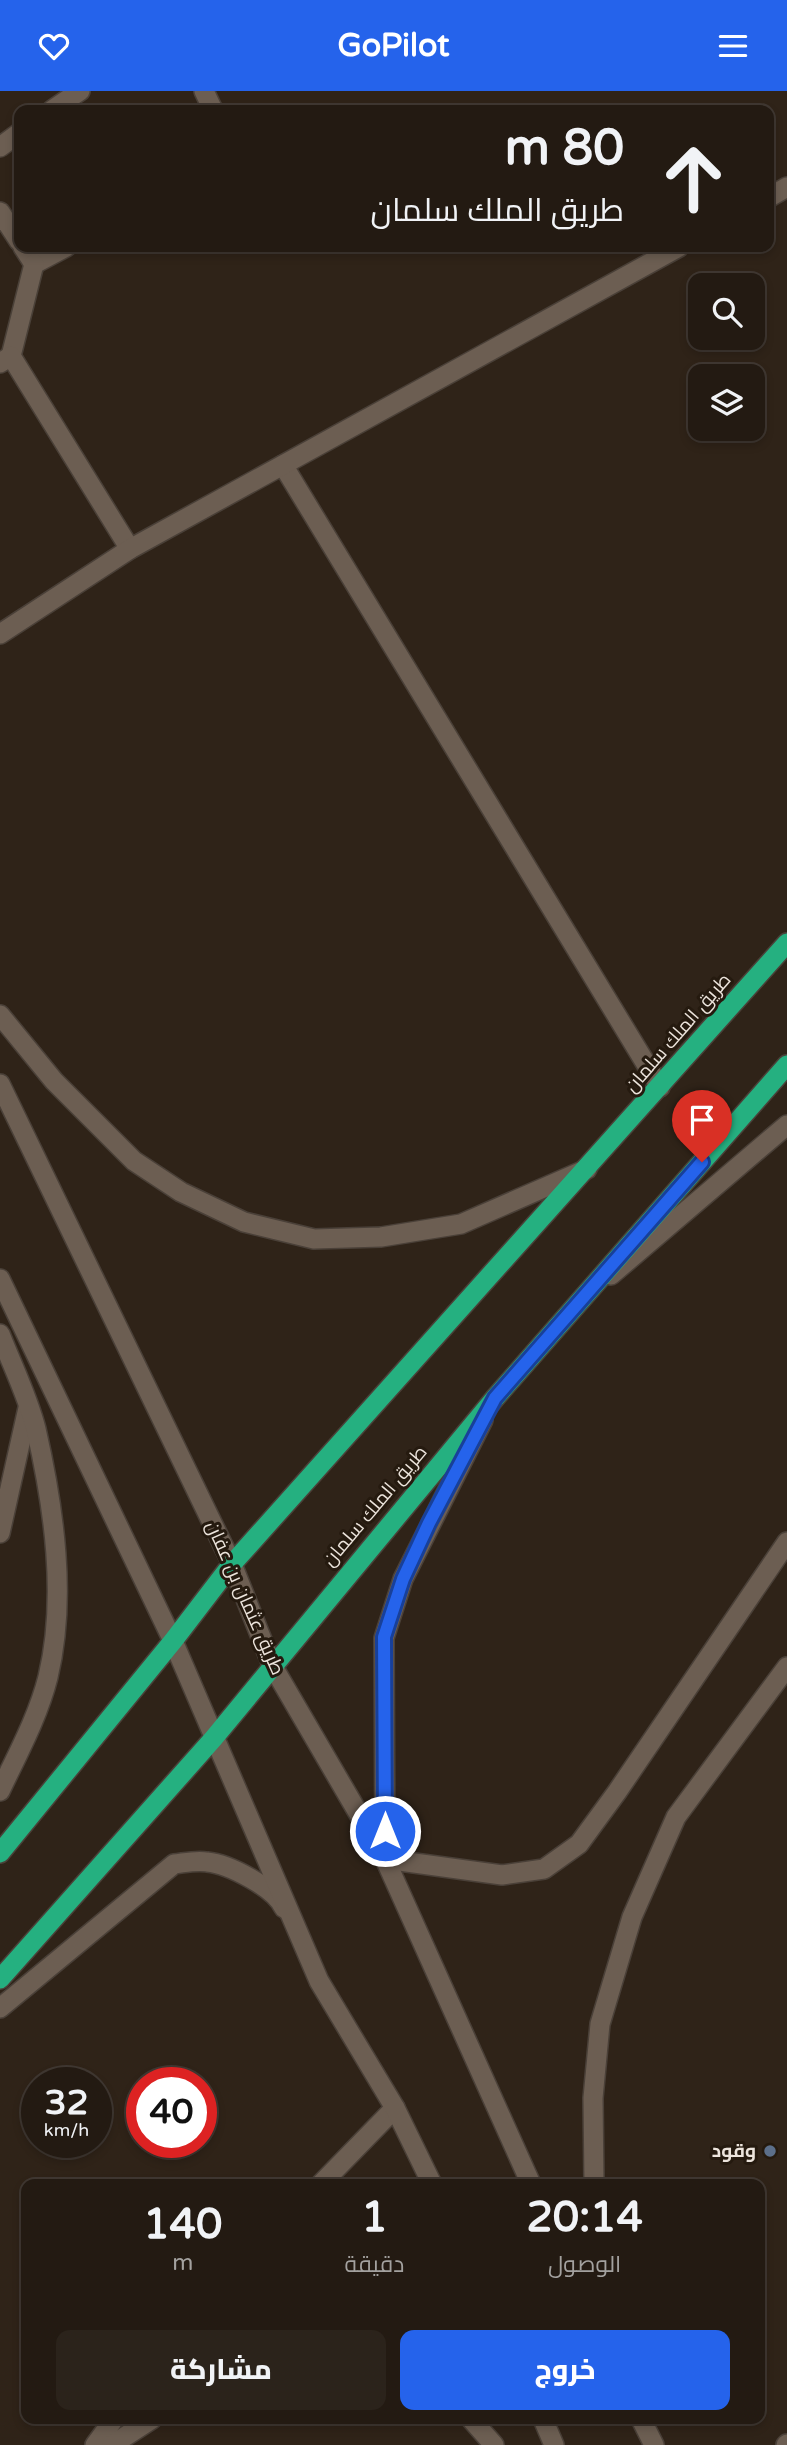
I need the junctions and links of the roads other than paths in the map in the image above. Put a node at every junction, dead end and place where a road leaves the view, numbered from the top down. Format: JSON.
{"nodes":[{"id":1,"x":80,"y":91,"type":"edge"},
{"id":2,"x":59,"y":105,"type":"edge"},
{"id":3,"x":0,"y":212,"type":"edge"},
{"id":4,"x":14,"y":233,"type":"edge"},
{"id":5,"x":26,"y":252,"type":"edge"},
{"id":6,"x":57,"y":252,"type":"edge"},
{"id":7,"x":670,"y":252,"type":"edge"},
{"id":8,"x":34,"y":264,"type":"junction"},
{"id":9,"x":5,"y":359,"type":"edge"},
{"id":10,"x":283,"y":465,"type":"junction"},
{"id":11,"x":130,"y":549,"type":"junction"},
{"id":12,"x":0,"y":634,"type":"edge"},
{"id":13,"x":787,"y":943,"type":"edge"},
{"id":14,"x":0,"y":1015,"type":"edge"},
{"id":15,"x":787,"y":1065,"type":"edge"},
{"id":16,"x":0,"y":1084,"type":"edge"},
{"id":17,"x":660,"y":1087,"type":"junction"},
{"id":18,"x":787,"y":1125,"type":"edge"},
{"id":19,"x":588,"y":1169,"type":"junction"},
{"id":20,"x":0,"y":1279,"type":"edge"},
{"id":21,"x":583,"y":1298,"type":"junction"},
{"id":22,"x":0,"y":1334,"type":"edge"},
{"id":23,"x":495,"y":1398,"type":"junction"},
{"id":24,"x":28,"y":1408,"type":"junction"},
{"id":25,"x":0,"y":1533,"type":"edge"},
{"id":26,"x":787,"y":1542,"type":"edge"},
{"id":27,"x":232,"y":1564,"type":"junction"},
{"id":28,"x":173,"y":1641,"type":"junction"},
{"id":29,"x":272,"y":1665,"type":"junction"},
{"id":30,"x":787,"y":1667,"type":"edge"},
{"id":31,"x":214,"y":1739,"type":"junction"},
{"id":32,"x":0,"y":1791,"type":"edge"},
{"id":33,"x":0,"y":1853,"type":"edge"},
{"id":34,"x":385,"y":1859,"type":"junction"},
{"id":35,"x":0,"y":1979,"type":"edge"},
{"id":36,"x":319,"y":1980,"type":"junction"},
{"id":37,"x":0,"y":2008,"type":"edge"},
{"id":38,"x":395,"y":2108,"type":"junction"},
{"id":39,"x":326,"y":2179,"type":"edge"},
{"id":40,"x":430,"y":2179,"type":"edge"},
{"id":41,"x":529,"y":2179,"type":"edge"},
{"id":42,"x":594,"y":2179,"type":"edge"},
{"id":43,"x":110,"y":2424,"type":"edge"},
{"id":44,"x":144,"y":2424,"type":"edge"},
{"id":45,"x":475,"y":2424,"type":"edge"},
{"id":46,"x":545,"y":2424,"type":"edge"},
{"id":47,"x":644,"y":2424,"type":"edge"},
{"id":48,"x":95,"y":2445,"type":"edge"},
{"id":49,"x":112,"y":2445,"type":"edge"},
{"id":50,"x":494,"y":2445,"type":"edge"},
{"id":51,"x":554,"y":2445,"type":"edge"},
{"id":52,"x":654,"y":2445,"type":"edge"}],
"edges":[{"from":1,"to":2,"type":"street"},
{"from":3,"to":4,"type":"street"},
{"from":5,"to":8,"type":"street"},
{"from":6,"to":8,"type":"street"},
{"from":7,"to":10,"type":"street"},
{"from":8,"to":9,"type":"street"},
{"from":9,"to":11,"type":"street"},
{"from":10,"to":11,"type":"street"},
{"from":10,"to":17,"type":"street"},
{"from":11,"to":12,"type":"street"},
{"from":13,"to":17,"type":"highway","name":"طريق الملك سلمان"},
{"from":14,"to":19,"type":"street"},
{"from":15,"to":21,"type":"highway","name":"طريق الملك سلمان"},
{"from":16,"to":27,"type":"street","name":"طريق عثمان بن عفان"},
{"from":17,"to":19,"type":"highway","name":"طريق الملك سلمان"},
{"from":18,"to":21,"type":"street"},
{"from":19,"to":27,"type":"highway","name":"طريق الملك سلمان"},
{"from":20,"to":28,"type":"street"},
{"from":21,"to":23,"type":"highway","name":"طريق الملك سلمان"},
{"from":22,"to":24,"type":"street"},
{"from":23,"to":29,"type":"highway","name":"طريق الملك سلمان"},
{"from":23,"to":34,"type":"street"},
{"from":24,"to":25,"type":"street"},
{"from":24,"to":32,"type":"street"},
{"from":26,"to":34,"type":"street"},
{"from":27,"to":28,"type":"highway","name":"طريق الملك سلمان"},
{"from":27,"to":29,"type":"street","name":"طريق عثمان بن عفان"},
{"from":28,"to":31,"type":"street"},
{"from":28,"to":33,"type":"highway","name":"طريق الملك سلمان"},
{"from":29,"to":31,"type":"highway","name":"طريق الملك سلمان"},
{"from":29,"to":34,"type":"street","name":"طريق عثمان بن عفان"},
{"from":30,"to":42,"type":"street"},
{"from":31,"to":35,"type":"highway","name":"طريق الملك سلمان"},
{"from":31,"to":36,"type":"street"},
{"from":34,"to":41,"type":"street","name":"طريق عثمان بن عفان"},
{"from":36,"to":37,"type":"street"},
{"from":36,"to":38,"type":"street"},
{"from":38,"to":39,"type":"street"},
{"from":38,"to":40,"type":"street"},
{"from":43,"to":48,"type":"street"},
{"from":44,"to":49,"type":"street"},
{"from":45,"to":50,"type":"street"},
{"from":46,"to":51,"type":"street"},
{"from":47,"to":52,"type":"street"}]}
